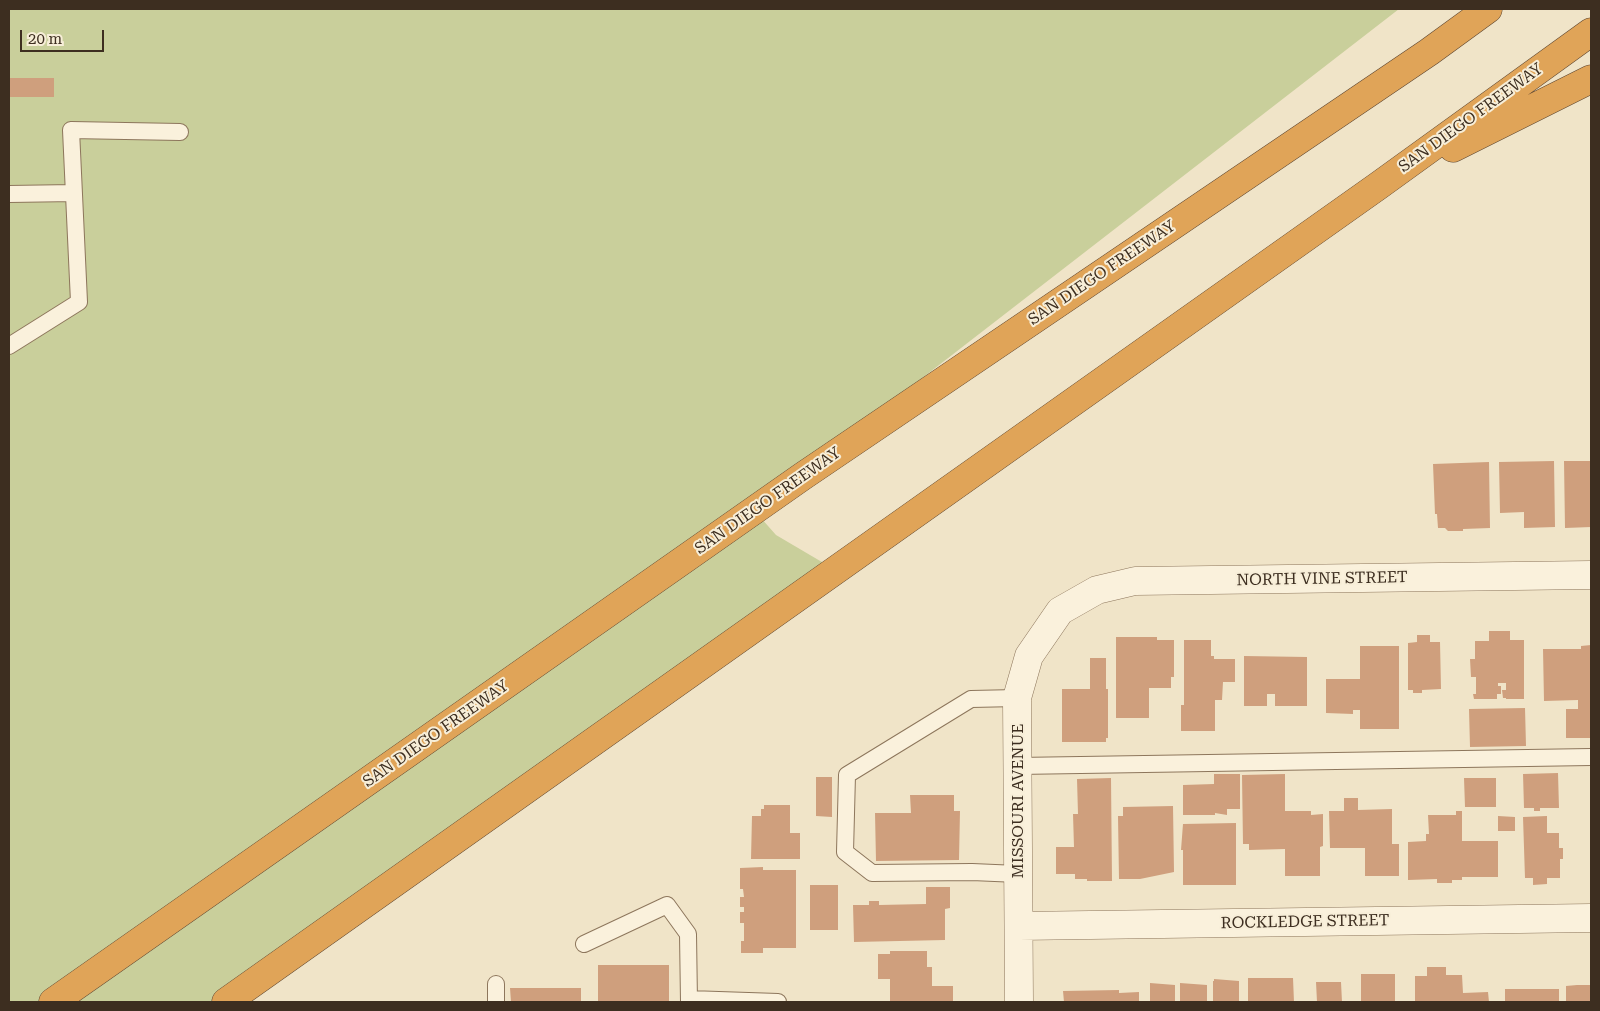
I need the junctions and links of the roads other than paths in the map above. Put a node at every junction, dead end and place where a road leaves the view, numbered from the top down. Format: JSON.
{"nodes":[{"id":1,"x":1472,"y":9,"type":"edge"},
{"id":2,"x":1488,"y":9,"type":"edge"},
{"id":3,"x":1591,"y":32,"type":"edge"},
{"id":4,"x":1429,"y":52,"type":"junction"},
{"id":5,"x":1591,"y":79,"type":"edge"},
{"id":6,"x":180,"y":132,"type":"dead end"},
{"id":7,"x":1378,"y":186,"type":"junction"},
{"id":8,"x":74,"y":193,"type":"junction"},
{"id":9,"x":9,"y":194,"type":"edge"},
{"id":10,"x":9,"y":346,"type":"edge"},
{"id":11,"x":1591,"y":575,"type":"edge"},
{"id":12,"x":1060,"y":611,"type":"joint"},
{"id":13,"x":1017,"y":698,"type":"junction"},
{"id":14,"x":1591,"y":757,"type":"edge"},
{"id":15,"x":1017,"y":766,"type":"junction"},
{"id":16,"x":1018,"y":874,"type":"junction"},
{"id":17,"x":1591,"y":918,"type":"edge"},
{"id":18,"x":1019,"y":926,"type":"junction"},
{"id":19,"x":584,"y":944,"type":"dead end"},
{"id":20,"x":496,"y":984,"type":"dead end"},
{"id":21,"x":689,"y":1001,"type":"edge"},
{"id":22,"x":53,"y":1002,"type":"edge"},
{"id":23,"x":226,"y":1002,"type":"edge"},
{"id":24,"x":496,"y":1002,"type":"edge"},
{"id":25,"x":778,"y":1002,"type":"edge"},
{"id":26,"x":1020,"y":1002,"type":"edge"}],
"edges":[{"from":1,"to":4,"type":"highway"},
{"from":2,"to":4,"type":"highway","name":"SAN DIEGO FREEWAY"},
{"from":3,"to":7,"type":"highway","name":"SAN DIEGO FREEWAY"},
{"from":4,"to":22,"type":"highway","name":"SAN DIEGO FREEWAY"},
{"from":5,"to":7,"type":"highway"},
{"from":6,"to":8,"type":"lane"},
{"from":7,"to":23,"type":"highway","name":"SAN DIEGO FREEWAY"},
{"from":8,"to":9,"type":"lane"},
{"from":8,"to":10,"type":"lane"},
{"from":11,"to":12,"type":"street","name":"NORTH VINE STREET"},
{"from":12,"to":13,"type":"street","name":"MISSOURI AVENUE"},
{"from":13,"to":15,"type":"street","name":"MISSOURI AVENUE"},
{"from":13,"to":16,"type":"lane"},
{"from":14,"to":15,"type":"lane"},
{"from":15,"to":16,"type":"street","name":"MISSOURI AVENUE"},
{"from":16,"to":18,"type":"street","name":"MISSOURI AVENUE"},
{"from":17,"to":18,"type":"street","name":"ROCKLEDGE STREET"},
{"from":18,"to":26,"type":"street","name":"MISSOURI AVENUE"},
{"from":19,"to":21,"type":"lane"},
{"from":20,"to":24,"type":"lane"},
{"from":21,"to":25,"type":"lane"}]}
